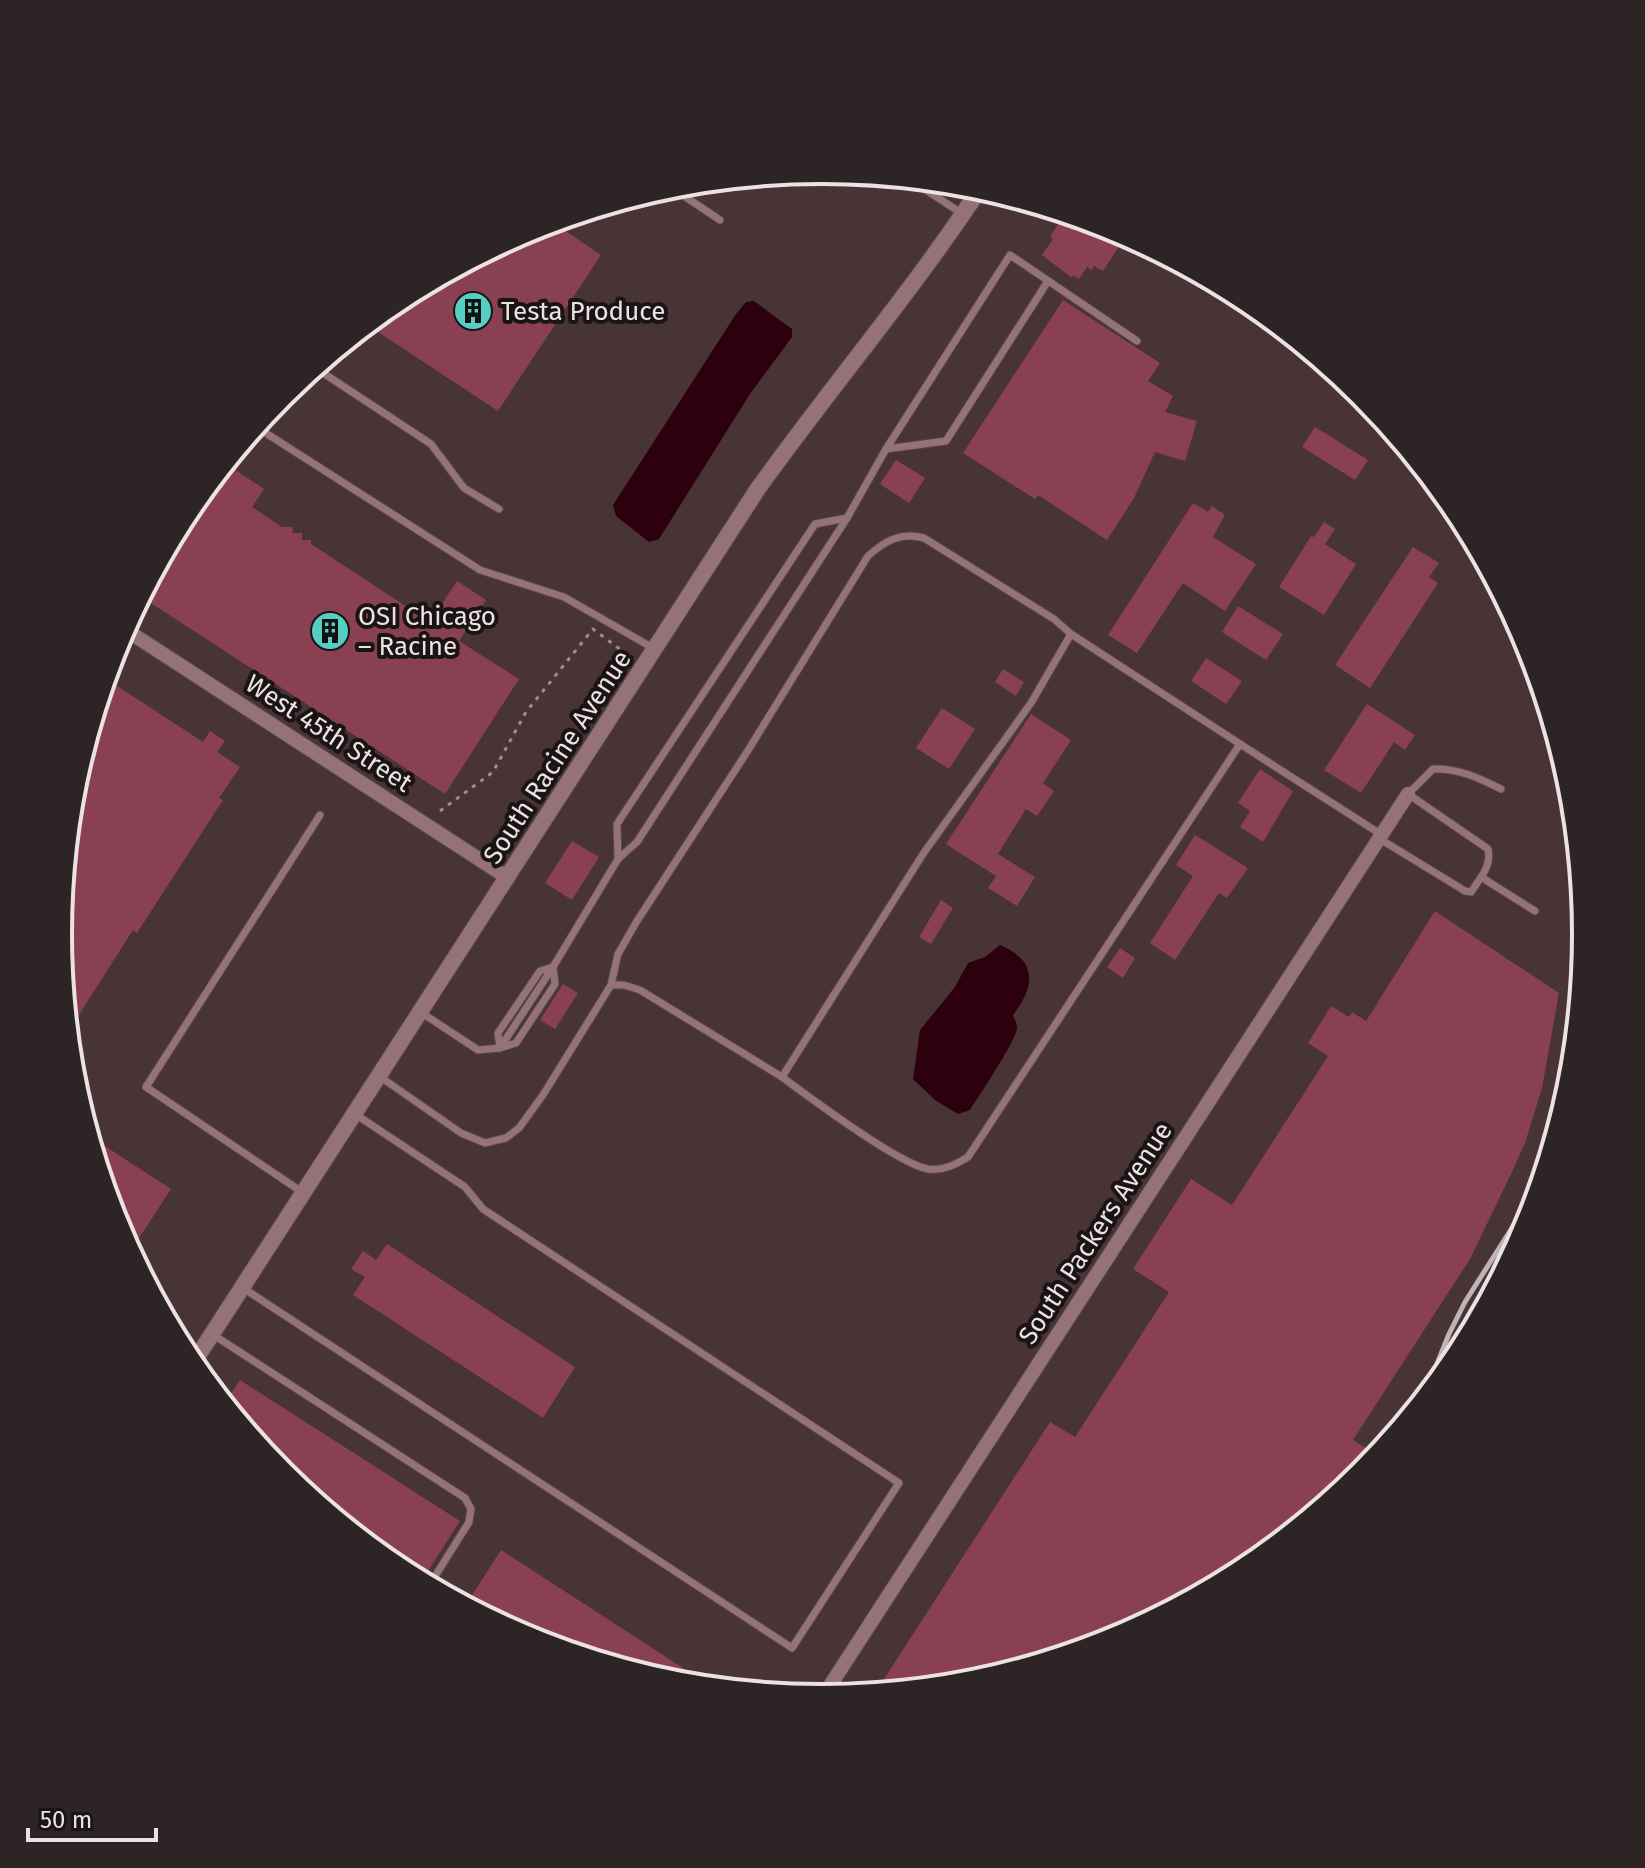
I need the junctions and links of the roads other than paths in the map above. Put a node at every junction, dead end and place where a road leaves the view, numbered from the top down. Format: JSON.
{"nodes":[{"id":1,"x":928,"y":191,"type":"edge"},
{"id":2,"x":685,"y":197,"type":"edge"},
{"id":3,"x":973,"y":199,"type":"edge"},
{"id":4,"x":963,"y":214,"type":"junction"},
{"id":5,"x":720,"y":220,"type":"dead end"},
{"id":6,"x":1048,"y":281,"type":"junction"},
{"id":7,"x":1137,"y":341,"type":"dead end"},
{"id":8,"x":324,"y":374,"type":"edge"},
{"id":9,"x":264,"y":432,"type":"edge"},
{"id":10,"x":886,"y":449,"type":"junction"},
{"id":11,"x":499,"y":509,"type":"dead end"},
{"id":12,"x":847,"y":518,"type":"junction"},
{"id":13,"x":1071,"y":634,"type":"junction"},
{"id":14,"x":134,"y":635,"type":"edge"},
{"id":15,"x":655,"y":649,"type":"junction"},
{"id":16,"x":1240,"y":744,"type":"junction"},
{"id":17,"x":1501,"y":789,"type":"dead end"},
{"id":18,"x":1408,"y":794,"type":"junction"},
{"id":19,"x":320,"y":815,"type":"dead end"},
{"id":20,"x":1381,"y":837,"type":"junction"},
{"id":21,"x":618,"y":859,"type":"junction"},
{"id":22,"x":1481,"y":877,"type":"junction"},
{"id":23,"x":508,"y":878,"type":"junction"},
{"id":24,"x":1535,"y":911,"type":"dead end"},
{"id":25,"x":553,"y":967,"type":"junction"},
{"id":26,"x":611,"y":985,"type":"junction"},
{"id":27,"x":421,"y":1012,"type":"junction"},
{"id":28,"x":500,"y":1048,"type":"junction"},
{"id":29,"x":379,"y":1076,"type":"junction"},
{"id":30,"x":782,"y":1077,"type":"junction"},
{"id":31,"x":355,"y":1114,"type":"junction"},
{"id":32,"x":304,"y":1193,"type":"junction"},
{"id":33,"x":243,"y":1288,"type":"junction"},
{"id":34,"x":212,"y":1334,"type":"junction"},
{"id":35,"x":200,"y":1353,"type":"edge"},
{"id":36,"x":435,"y":1576,"type":"edge"},
{"id":37,"x":831,"y":1684,"type":"edge"}],
"edges":[{"from":1,"to":4,"type":"lane"},
{"from":2,"to":5,"type":"lane"},
{"from":3,"to":4,"type":"street","name":"South Racine Avenue"},
{"from":4,"to":15,"type":"street","name":"South Racine Avenue"},
{"from":6,"to":7,"type":"lane"},
{"from":6,"to":10,"type":"lane"},
{"from":6,"to":10,"type":"lane"},
{"from":8,"to":11,"type":"lane"},
{"from":9,"to":15,"type":"lane"},
{"from":10,"to":12,"type":"lane"},
{"from":12,"to":21,"type":"lane"},
{"from":12,"to":21,"type":"lane"},
{"from":13,"to":16,"type":"lane"},
{"from":13,"to":26,"type":"lane"},
{"from":13,"to":30,"type":"lane"},
{"from":14,"to":23,"type":"street","name":"West 45th Street"},
{"from":15,"to":23,"type":"street","name":"South Racine Avenue"},
{"from":16,"to":20,"type":"lane"},
{"from":16,"to":30,"type":"lane"},
{"from":17,"to":18,"type":"lane"},
{"from":18,"to":20,"type":"street","name":"South Packers Avenue"},
{"from":18,"to":22,"type":"lane"},
{"from":19,"to":32,"type":"lane"},
{"from":20,"to":22,"type":"lane"},
{"from":20,"to":37,"type":"street","name":"South Packers Avenue"},
{"from":21,"to":25,"type":"lane"},
{"from":22,"to":24,"type":"lane"},
{"from":23,"to":27,"type":"street","name":"South Racine Avenue"},
{"from":25,"to":28,"type":"lane"},
{"from":25,"to":28,"type":"lane"},
{"from":26,"to":29,"type":"lane"},
{"from":26,"to":30,"type":"lane"},
{"from":27,"to":28,"type":"lane"},
{"from":27,"to":29,"type":"street","name":"South Racine Avenue"},
{"from":29,"to":31,"type":"street","name":"South Racine Avenue"},
{"from":31,"to":32,"type":"street","name":"South Racine Avenue"},
{"from":31,"to":33,"type":"lane"},
{"from":32,"to":33,"type":"street","name":"South Racine Avenue"},
{"from":33,"to":34,"type":"street","name":"South Racine Avenue"},
{"from":34,"to":35,"type":"street","name":"South Racine Avenue"},
{"from":34,"to":36,"type":"lane"}]}
